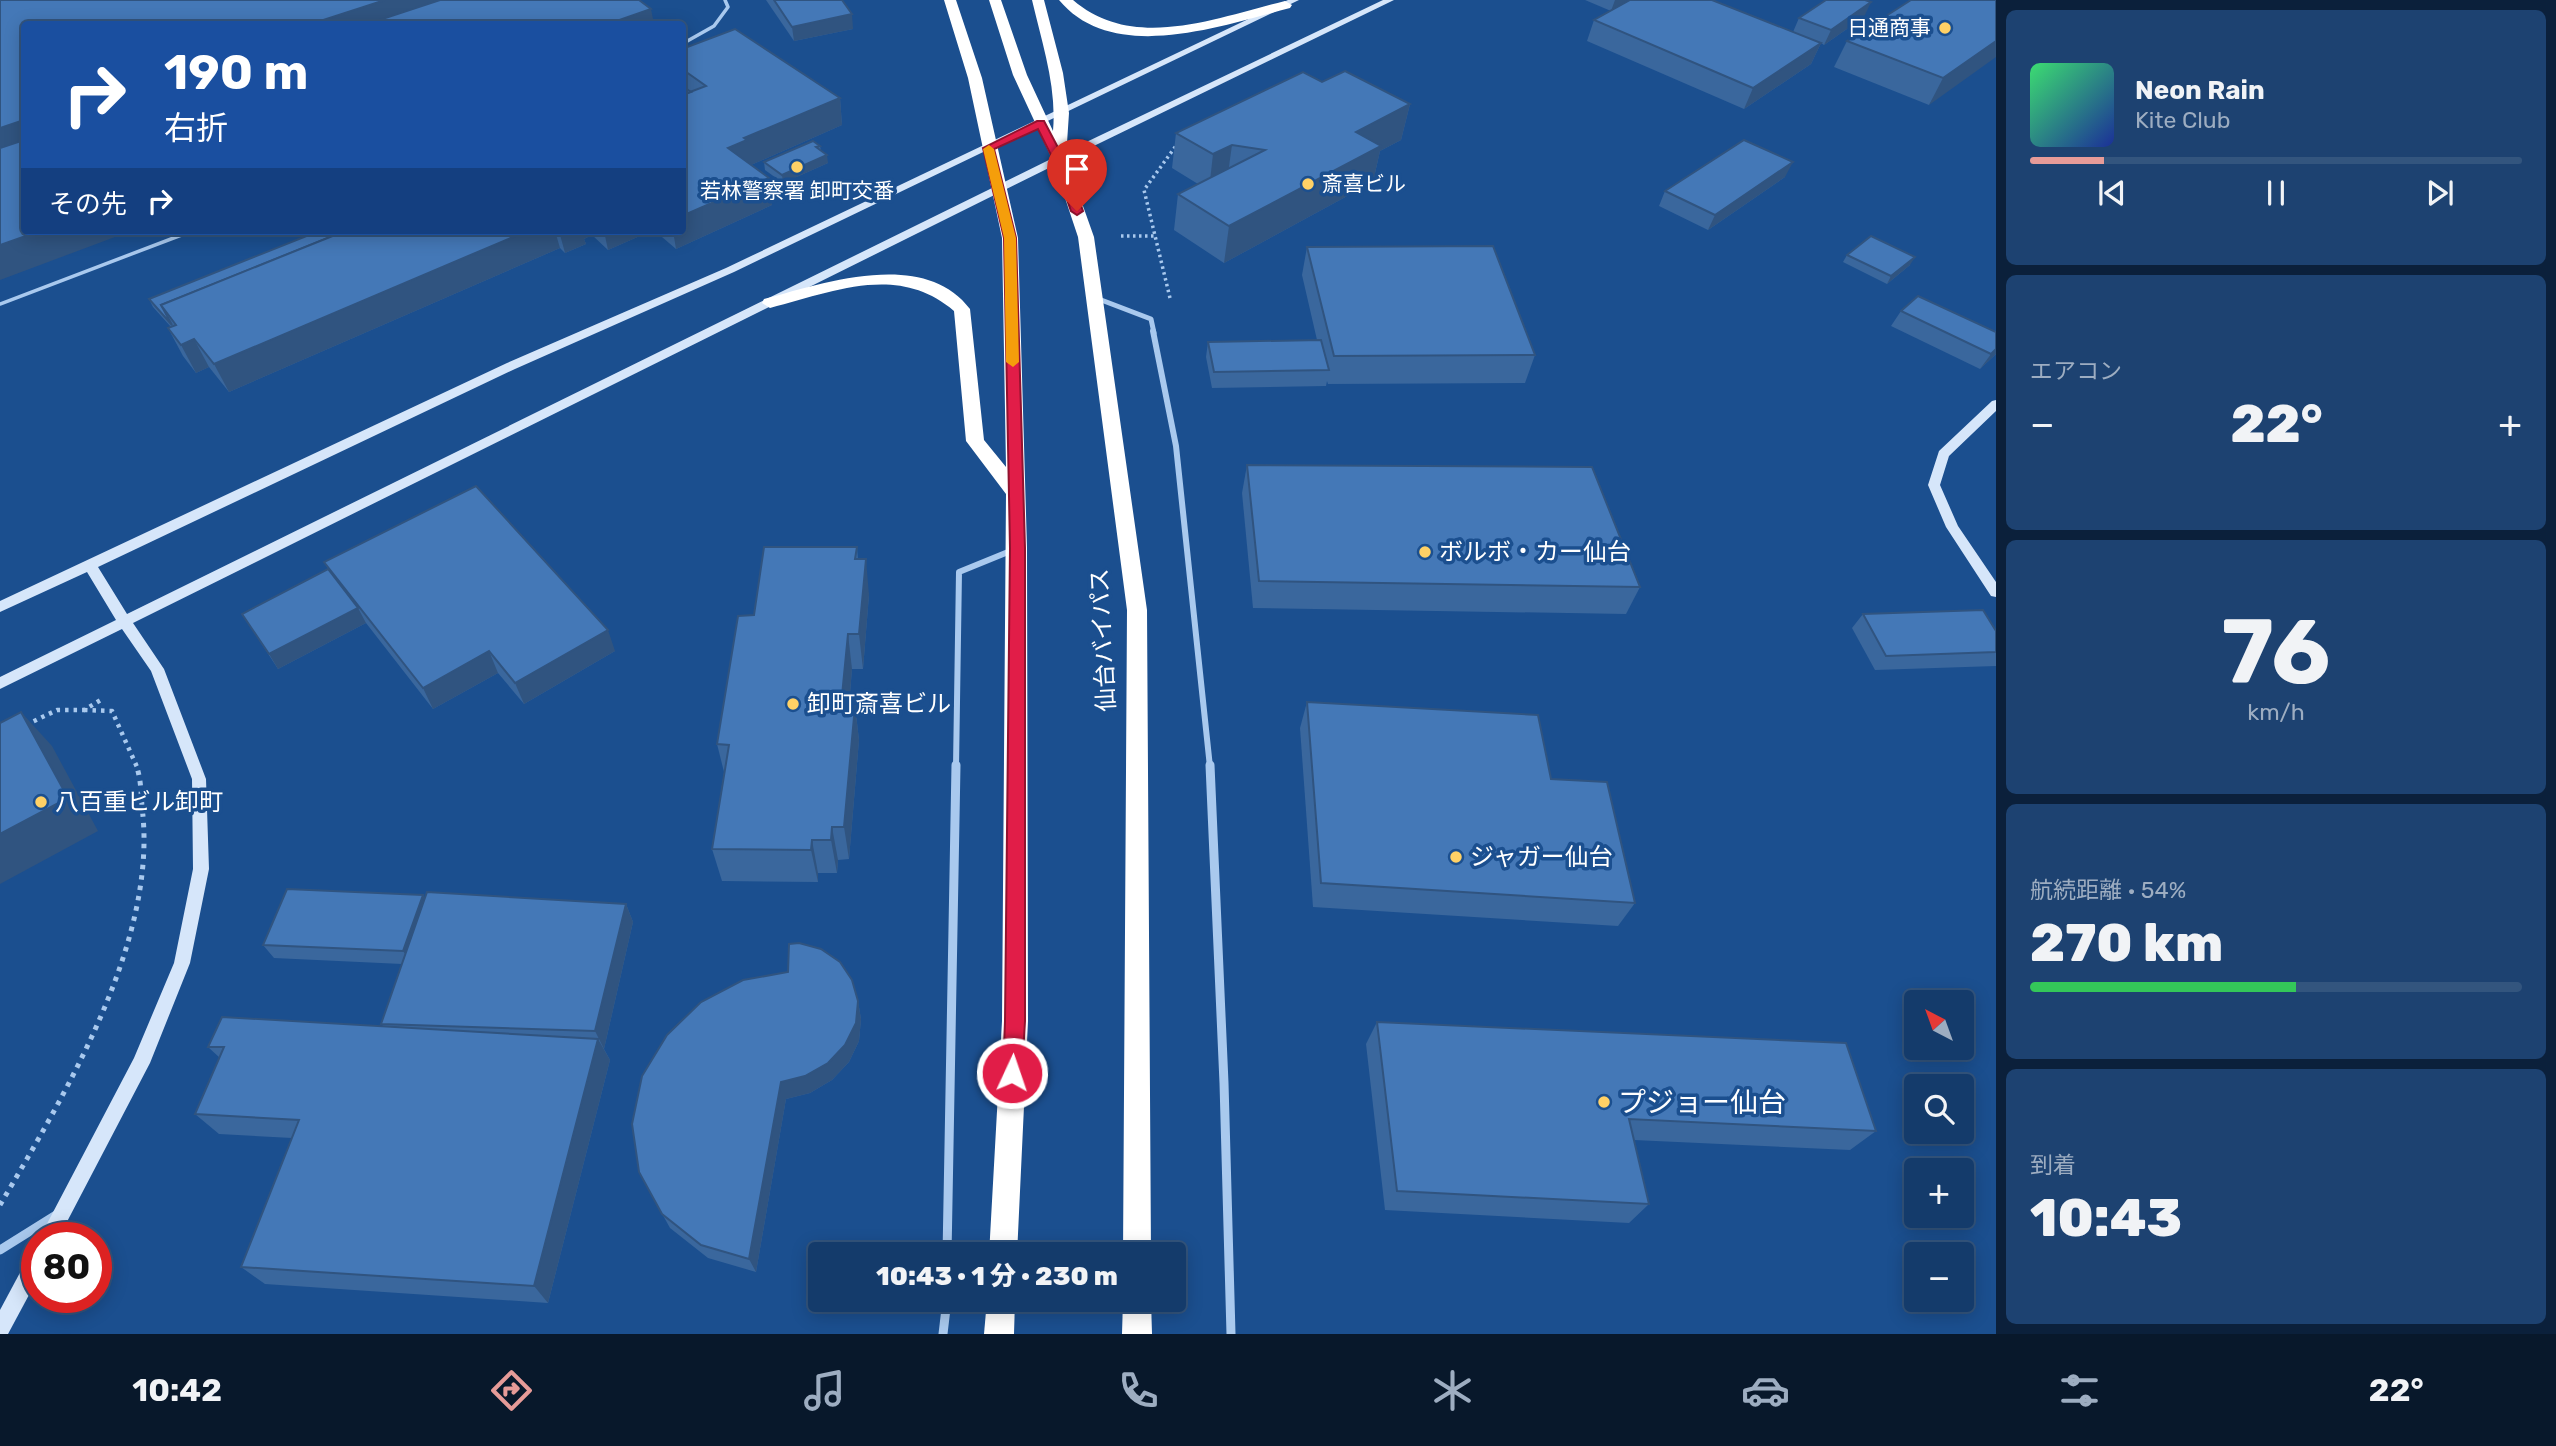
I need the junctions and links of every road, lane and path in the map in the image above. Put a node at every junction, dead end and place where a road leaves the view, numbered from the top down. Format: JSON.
{"nodes":[{"id":1,"x":724,"y":0,"type":"edge"},
{"id":2,"x":950,"y":0,"type":"edge"},
{"id":3,"x":995,"y":0,"type":"edge"},
{"id":4,"x":1038,"y":0,"type":"edge"},
{"id":5,"x":1065,"y":0,"type":"edge"},
{"id":6,"x":1391,"y":0,"type":"edge"},
{"id":7,"x":1290,"y":2,"type":"edge"},
{"id":8,"x":686,"y":42,"type":"edge"},
{"id":9,"x":1062,"y":113,"type":"junction"},
{"id":10,"x":1040,"y":123,"type":"junction"},
{"id":11,"x":988,"y":148,"type":"junction"},
{"id":12,"x":1059,"y":159,"type":"junction"},
{"id":13,"x":999,"y":190,"type":"junction"},
{"id":14,"x":181,"y":235,"type":"edge"},
{"id":15,"x":1121,"y":236,"type":"dead end"},
{"id":16,"x":1156,"y":236,"type":"dead end"},
{"id":17,"x":1095,"y":298,"type":"junction"},
{"id":18,"x":770,"y":303,"type":"junction"},
{"id":19,"x":0,"y":304,"type":"edge"},
{"id":20,"x":1996,"y":404,"type":"edge"},
{"id":21,"x":1016,"y":493,"type":"junction"},
{"id":22,"x":1017,"y":548,"type":"junction"},
{"id":23,"x":90,"y":565,"type":"junction"},
{"id":24,"x":1996,"y":592,"type":"edge"},
{"id":25,"x":0,"y":607,"type":"edge"},
{"id":26,"x":125,"y":623,"type":"junction"},
{"id":27,"x":0,"y":683,"type":"edge"},
{"id":28,"x":104,"y":698,"type":"dead end"},
{"id":29,"x":83,"y":709,"type":"junction"},
{"id":30,"x":23,"y":727,"type":"edge"},
{"id":31,"x":0,"y":1205,"type":"edge"},
{"id":32,"x":64,"y":1211,"type":"junction"},
{"id":33,"x":58,"y":1222,"type":"edge"},
{"id":34,"x":947,"y":1242,"type":"edge"},
{"id":35,"x":1004,"y":1242,"type":"edge"},
{"id":36,"x":1138,"y":1242,"type":"edge"},
{"id":37,"x":0,"y":1250,"type":"edge"},
{"id":38,"x":21,"y":1290,"type":"edge"},
{"id":39,"x":946,"y":1312,"type":"edge"},
{"id":40,"x":1000,"y":1312,"type":"edge"},
{"id":41,"x":1138,"y":1312,"type":"edge"},
{"id":42,"x":0,"y":1329,"type":"edge"},
{"id":43,"x":943,"y":1334,"type":"edge"},
{"id":44,"x":999,"y":1334,"type":"edge"},
{"id":45,"x":1137,"y":1334,"type":"edge"},
{"id":46,"x":1231,"y":1334,"type":"edge"}],
"edges":[{"from":1,"to":8,"type":"lane"},
{"from":2,"to":11,"type":"highway"},
{"from":3,"to":10,"type":"highway","name":"仙台バイパス"},
{"from":4,"to":9,"type":"highway"},
{"from":5,"to":7,"type":"highway"},
{"from":6,"to":12,"type":"street"},
{"from":7,"to":9,"type":"street"},
{"from":9,"to":10,"type":"street"},
{"from":9,"to":12,"type":"highway"},
{"from":10,"to":11,"type":"street"},
{"from":10,"to":12,"type":"highway","name":"仙台バイパス"},
{"from":11,"to":13,"type":"highway"},
{"from":11,"to":23,"type":"street"},
{"from":12,"to":13,"type":"street"},
{"from":12,"to":17,"type":"highway","name":"仙台バイパス"},
{"from":13,"to":18,"type":"street"},
{"from":13,"to":21,"type":"highway"},
{"from":14,"to":19,"type":"lane"},
{"from":15,"to":16,"type":"path"},
{"from":17,"to":36,"type":"highway","name":"仙台バイパス"},
{"from":17,"to":46,"type":"street"},
{"from":18,"to":21,"type":"highway"},
{"from":18,"to":26,"type":"street"},
{"from":20,"to":24,"type":"street"},
{"from":21,"to":22,"type":"highway"},
{"from":22,"to":34,"type":"street"},
{"from":22,"to":35,"type":"highway"},
{"from":23,"to":25,"type":"street"},
{"from":23,"to":26,"type":"street"},
{"from":26,"to":27,"type":"street"},
{"from":26,"to":32,"type":"street"},
{"from":28,"to":29,"type":"path"},
{"from":29,"to":30,"type":"path"},
{"from":29,"to":31,"type":"path"},
{"from":32,"to":33,"type":"street"},
{"from":32,"to":37,"type":"street"},
{"from":38,"to":42,"type":"street"},
{"from":39,"to":43,"type":"street"},
{"from":40,"to":44,"type":"highway"},
{"from":41,"to":45,"type":"highway"}]}
